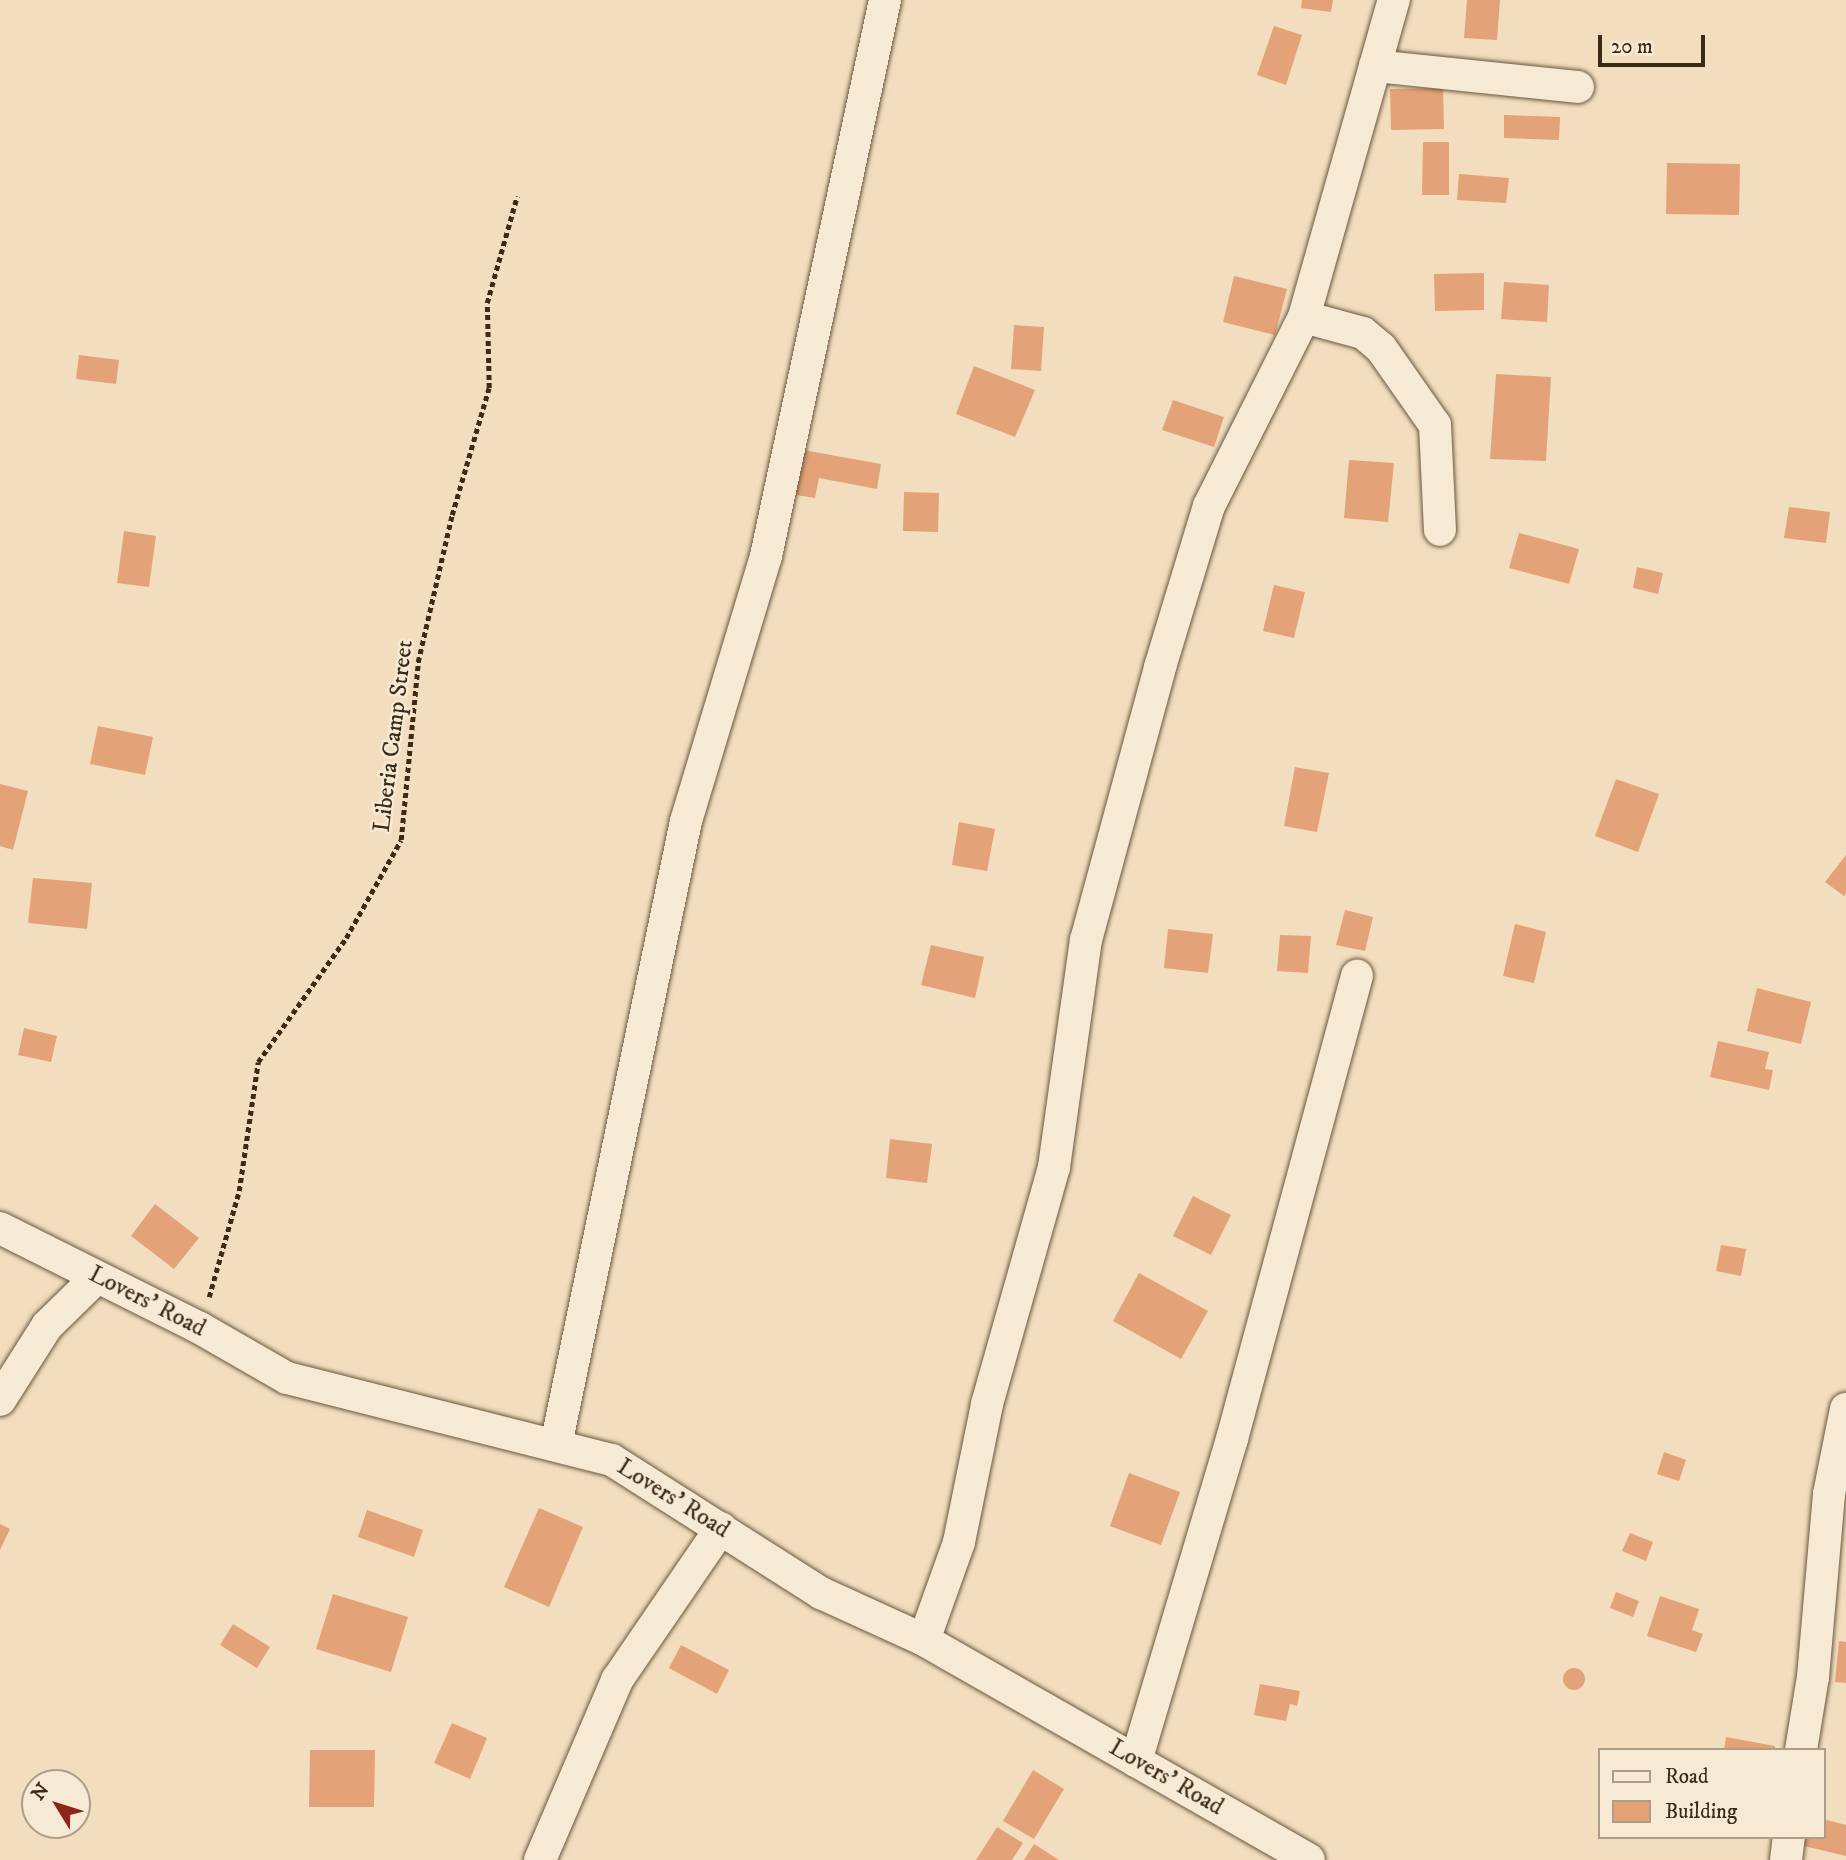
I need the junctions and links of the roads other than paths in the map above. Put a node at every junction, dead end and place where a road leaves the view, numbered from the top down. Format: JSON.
{"nodes":[{"id":1,"x":885,"y":0,"type":"edge"},
{"id":2,"x":1394,"y":0,"type":"edge"},
{"id":3,"x":1375,"y":66,"type":"junction"},
{"id":4,"x":1578,"y":87,"type":"dead end"},
{"id":5,"x":1304,"y":317,"type":"junction"},
{"id":6,"x":1440,"y":530,"type":"dead end"},
{"id":7,"x":1357,"y":976,"type":"dead end"},
{"id":8,"x":0,"y":1228,"type":"edge"},
{"id":9,"x":97,"y":1277,"type":"junction"},
{"id":10,"x":0,"y":1400,"type":"edge"},
{"id":11,"x":1846,"y":1409,"type":"edge"},
{"id":12,"x":556,"y":1445,"type":"junction"},
{"id":13,"x":721,"y":1528,"type":"junction"},
{"id":14,"x":924,"y":1640,"type":"junction"},
{"id":15,"x":1801,"y":1748,"type":"edge"},
{"id":16,"x":1136,"y":1761,"type":"junction"},
{"id":17,"x":1789,"y":1839,"type":"edge"},
{"id":18,"x":1294,"y":1857,"type":"edge"},
{"id":19,"x":540,"y":1860,"type":"edge"},
{"id":20,"x":1786,"y":1860,"type":"edge"}],
"edges":[{"from":1,"to":12,"type":"street"},
{"from":2,"to":3,"type":"street"},
{"from":3,"to":4,"type":"street"},
{"from":3,"to":5,"type":"street"},
{"from":5,"to":6,"type":"street"},
{"from":5,"to":14,"type":"street"},
{"from":7,"to":16,"type":"street"},
{"from":8,"to":9,"type":"street","name":"Lovers' Road"},
{"from":9,"to":10,"type":"street"},
{"from":9,"to":12,"type":"street","name":"Lovers' Road"},
{"from":11,"to":15,"type":"street"},
{"from":12,"to":13,"type":"street","name":"Lovers' Road"},
{"from":13,"to":14,"type":"street","name":"Lovers' Road"},
{"from":13,"to":19,"type":"street"},
{"from":14,"to":16,"type":"street","name":"Lovers' Road"},
{"from":16,"to":18,"type":"street","name":"Lovers' Road"},
{"from":17,"to":20,"type":"street"}]}
